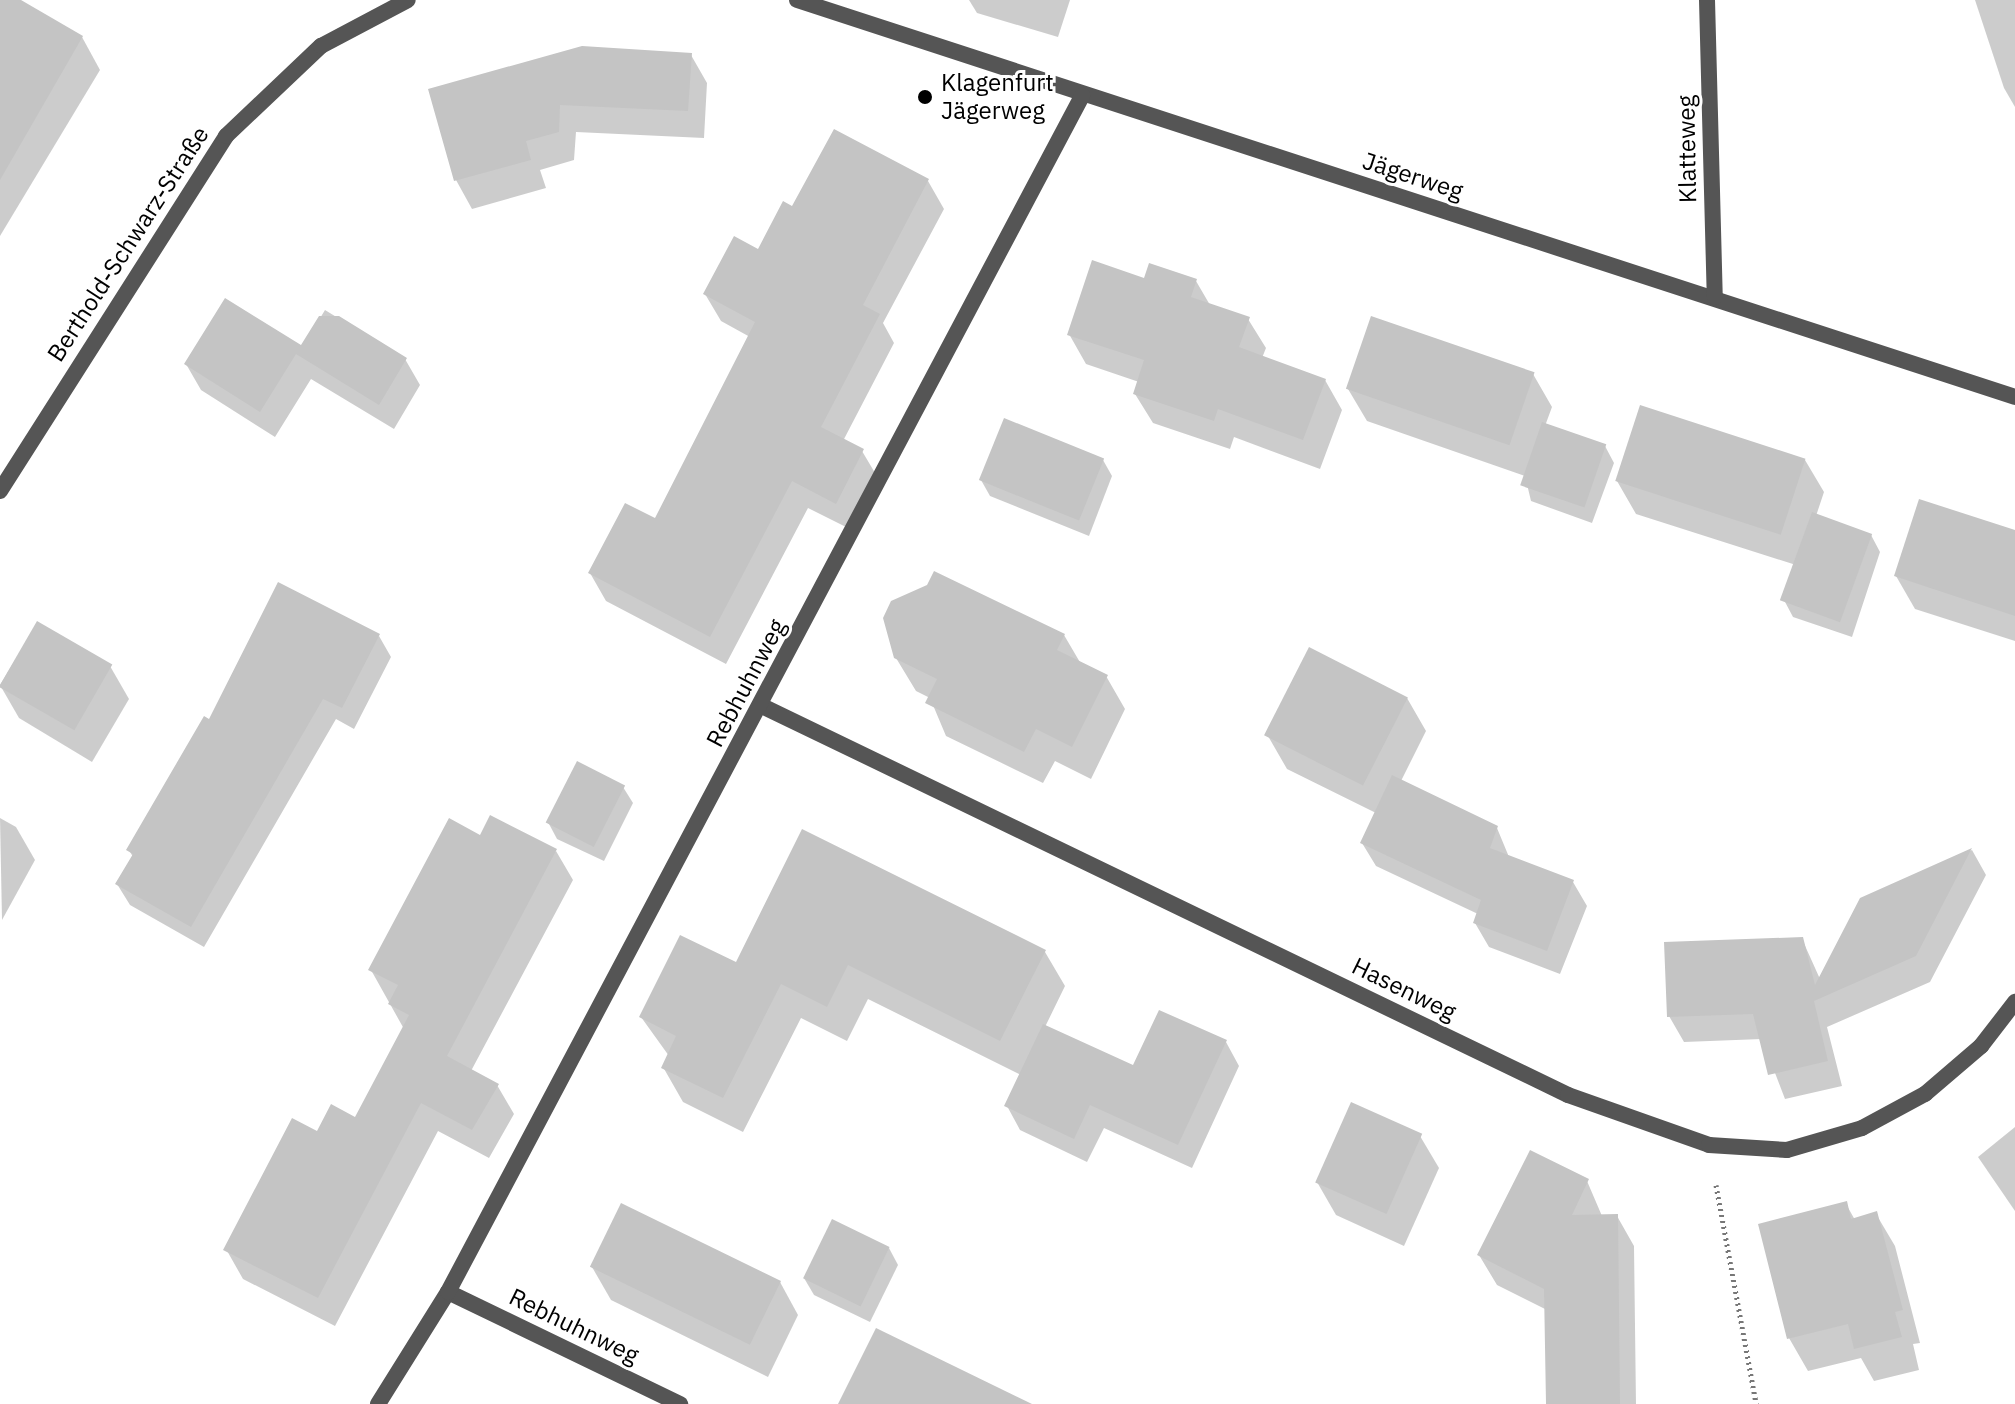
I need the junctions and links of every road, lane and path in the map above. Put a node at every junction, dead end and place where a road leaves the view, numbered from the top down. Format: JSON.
{"nodes":[{"id":1,"x":408,"y":0,"type":"edge"},
{"id":2,"x":797,"y":0,"type":"edge"},
{"id":3,"x":1707,"y":0,"type":"edge"},
{"id":4,"x":1082,"y":96,"type":"junction"},
{"id":5,"x":1715,"y":297,"type":"junction"},
{"id":6,"x":2015,"y":397,"type":"edge"},
{"id":7,"x":0,"y":491,"type":"edge"},
{"id":8,"x":762,"y":706,"type":"junction"},
{"id":9,"x":2015,"y":1002,"type":"edge"},
{"id":10,"x":1709,"y":1145,"type":"junction"},
{"id":11,"x":448,"y":1292,"type":"junction"},
{"id":12,"x":378,"y":1404,"type":"edge"},
{"id":13,"x":680,"y":1404,"type":"edge"},
{"id":14,"x":1756,"y":1404,"type":"edge"}],
"edges":[{"from":1,"to":7,"type":"street","name":"Berthold-Schwarz-Straße"},
{"from":2,"to":4,"type":"street","name":"Jägerweg"},
{"from":3,"to":5,"type":"street","name":"Klatteweg"},
{"from":4,"to":5,"type":"street","name":"Jägerweg"},
{"from":4,"to":8,"type":"street","name":"Rebhuhnweg"},
{"from":5,"to":6,"type":"street","name":"Jägerweg"},
{"from":8,"to":10,"type":"street","name":"Hasenweg"},
{"from":8,"to":11,"type":"street","name":"Rebhuhnweg"},
{"from":9,"to":10,"type":"street","name":"Hasenweg"},
{"from":10,"to":14,"type":"path"},
{"from":11,"to":12,"type":"street","name":"Rebhuhnweg"},
{"from":11,"to":13,"type":"street","name":"Rebhuhnweg"}]}
